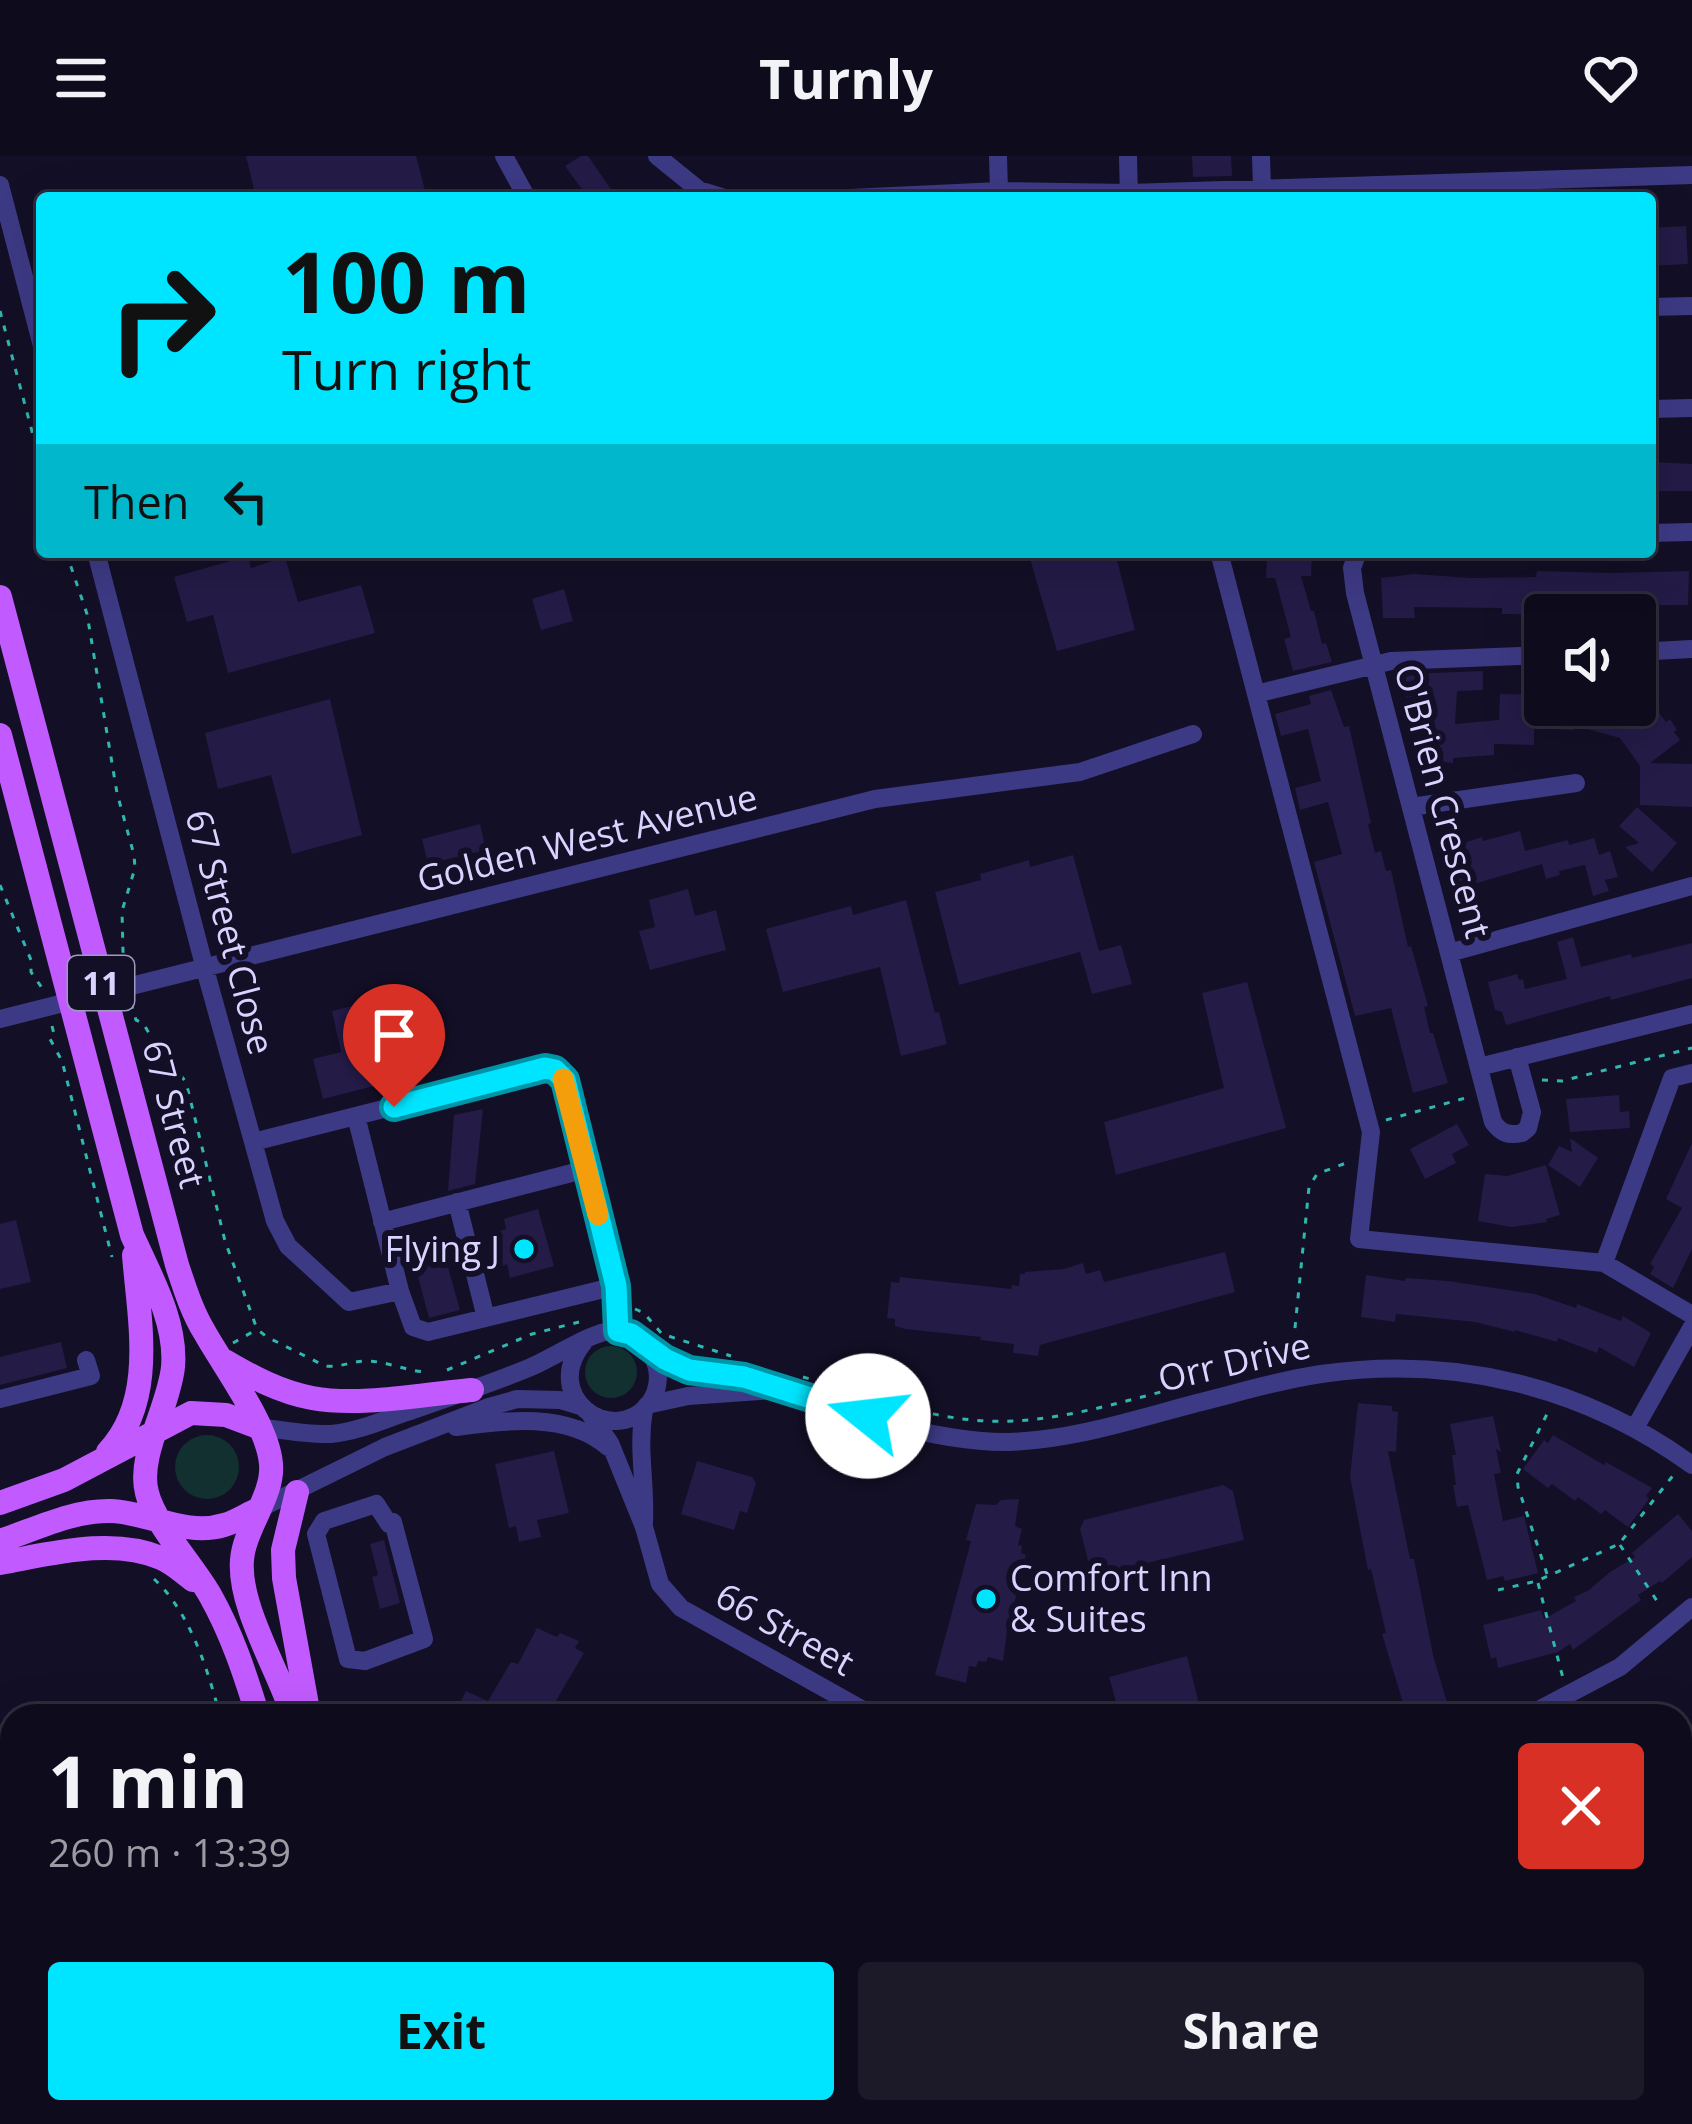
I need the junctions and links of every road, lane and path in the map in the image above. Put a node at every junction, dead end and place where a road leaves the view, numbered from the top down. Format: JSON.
{"nodes":[{"id":1,"x":504,"y":156,"type":"edge"},
{"id":2,"x":657,"y":156,"type":"edge"},
{"id":3,"x":998,"y":156,"type":"edge"},
{"id":4,"x":1127,"y":156,"type":"edge"},
{"id":5,"x":1261,"y":156,"type":"edge"},
{"id":6,"x":1692,"y":175,"type":"edge"},
{"id":7,"x":0,"y":185,"type":"edge"},
{"id":8,"x":1262,"y":189,"type":"junction"},
{"id":9,"x":999,"y":191,"type":"junction"},
{"id":10,"x":524,"y":192,"type":"edge"},
{"id":11,"x":706,"y":192,"type":"edge"},
{"id":12,"x":978,"y":192,"type":"edge"},
{"id":13,"x":1025,"y":192,"type":"edge"},
{"id":14,"x":1129,"y":192,"type":"edge"},
{"id":15,"x":1205,"y":192,"type":"edge"},
{"id":16,"x":1692,"y":306,"type":"edge"},
{"id":17,"x":1656,"y":307,"type":"edge"},
{"id":18,"x":0,"y":311,"type":"edge"},
{"id":19,"x":36,"y":323,"type":"edge"},
{"id":20,"x":1692,"y":408,"type":"edge"},
{"id":21,"x":1656,"y":409,"type":"edge"},
{"id":22,"x":36,"y":446,"type":"edge"},
{"id":23,"x":1692,"y":532,"type":"edge"},
{"id":24,"x":1656,"y":533,"type":"edge"},
{"id":25,"x":68,"y":558,"type":"edge"},
{"id":26,"x":98,"y":558,"type":"edge"},
{"id":27,"x":1221,"y":558,"type":"edge"},
{"id":28,"x":1356,"y":558,"type":"edge"},
{"id":29,"x":0,"y":598,"type":"edge"},
{"id":30,"x":1692,"y":650,"type":"edge"},
{"id":31,"x":1656,"y":651,"type":"edge"},
{"id":32,"x":1524,"y":656,"type":"edge"},
{"id":33,"x":1373,"y":664,"type":"junction"},
{"id":34,"x":1256,"y":694,"type":"junction"},
{"id":35,"x":1193,"y":734,"type":"dead end"},
{"id":36,"x":0,"y":735,"type":"edge"},
{"id":37,"x":1576,"y":783,"type":"dead end"},
{"id":38,"x":1411,"y":807,"type":"junction"},
{"id":39,"x":0,"y":885,"type":"edge"},
{"id":40,"x":1692,"y":886,"type":"edge"},
{"id":41,"x":123,"y":952,"type":"dead end"},
{"id":42,"x":1449,"y":953,"type":"junction"},
{"id":43,"x":205,"y":969,"type":"junction"},
{"id":44,"x":32,"y":972,"type":"dead end"},
{"id":45,"x":116,"y":990,"type":"junction"},
{"id":46,"x":71,"y":1001,"type":"junction"},
{"id":47,"x":1692,"y":1014,"type":"edge"},
{"id":48,"x":0,"y":1019,"type":"edge"},
{"id":49,"x":52,"y":1036,"type":"dead end"},
{"id":50,"x":1692,"y":1048,"type":"edge"},
{"id":51,"x":1517,"y":1057,"type":"junction"},
{"id":52,"x":1478,"y":1066,"type":"junction"},
{"id":53,"x":1692,"y":1073,"type":"edge"},
{"id":54,"x":1543,"y":1080,"type":"dead end"},
{"id":55,"x":1472,"y":1096,"type":"dead end"},
{"id":56,"x":356,"y":1116,"type":"junction"},
{"id":57,"x":1370,"y":1139,"type":"junction"},
{"id":58,"x":253,"y":1142,"type":"junction"},
{"id":59,"x":586,"y":1169,"type":"junction"},
{"id":60,"x":457,"y":1202,"type":"junction"},
{"id":61,"x":382,"y":1222,"type":"junction"},
{"id":62,"x":132,"y":1235,"type":"junction"},
{"id":63,"x":1604,"y":1263,"type":"junction"},
{"id":64,"x":116,"y":1271,"type":"dead end"},
{"id":65,"x":616,"y":1286,"type":"junction"},
{"id":66,"x":400,"y":1292,"type":"junction"},
{"id":67,"x":637,"y":1309,"type":"dead end"},
{"id":68,"x":1692,"y":1315,"type":"edge"},
{"id":69,"x":486,"y":1318,"type":"junction"},
{"id":70,"x":580,"y":1321,"type":"dead end"},
{"id":71,"x":1692,"y":1327,"type":"edge"},
{"id":72,"x":257,"y":1329,"type":"junction"},
{"id":73,"x":618,"y":1331,"type":"junction"},
{"id":74,"x":584,"y":1342,"type":"junction"},
{"id":75,"x":650,"y":1350,"type":"junction"},
{"id":76,"x":227,"y":1352,"type":"junction"},
{"id":77,"x":741,"y":1359,"type":"dead end"},
{"id":78,"x":86,"y":1360,"type":"dead end"},
{"id":79,"x":1292,"y":1360,"type":"dead end"},
{"id":80,"x":783,"y":1381,"type":"junction"},
{"id":81,"x":1193,"y":1384,"type":"dead end"},
{"id":82,"x":472,"y":1390,"type":"junction"},
{"id":83,"x":1557,"y":1393,"type":"junction"},
{"id":84,"x":0,"y":1399,"type":"edge"},
{"id":85,"x":646,"y":1407,"type":"junction"},
{"id":86,"x":584,"y":1409,"type":"junction"},
{"id":87,"x":258,"y":1427,"type":"junction"},
{"id":88,"x":158,"y":1428,"type":"junction"},
{"id":89,"x":1636,"y":1428,"type":"junction"},
{"id":90,"x":428,"y":1431,"type":"junction"},
{"id":91,"x":614,"y":1452,"type":"junction"},
{"id":92,"x":1689,"y":1462,"type":"edge"},
{"id":93,"x":96,"y":1464,"type":"junction"},
{"id":94,"x":297,"y":1492,"type":"junction"},
{"id":95,"x":0,"y":1503,"type":"edge"},
{"id":96,"x":259,"y":1509,"type":"junction"},
{"id":97,"x":161,"y":1520,"type":"junction"},
{"id":98,"x":391,"y":1523,"type":"joint"},
{"id":99,"x":644,"y":1527,"type":"junction"},
{"id":100,"x":0,"y":1540,"type":"edge"},
{"id":101,"x":1619,"y":1544,"type":"junction"},
{"id":102,"x":0,"y":1563,"type":"edge"},
{"id":103,"x":141,"y":1572,"type":"dead end"},
{"id":104,"x":1547,"y":1576,"type":"junction"},
{"id":105,"x":1537,"y":1581,"type":"junction"},
{"id":106,"x":1498,"y":1590,"type":"dead end"},
{"id":107,"x":200,"y":1597,"type":"junction"},
{"id":108,"x":1692,"y":1607,"type":"edge"},
{"id":109,"x":179,"y":1610,"type":"junction"},
{"id":110,"x":1674,"y":1623,"type":"junction"},
{"id":111,"x":1571,"y":1695,"type":"junction"},
{"id":112,"x":217,"y":1704,"type":"edge"},
{"id":113,"x":254,"y":1704,"type":"edge"},
{"id":114,"x":288,"y":1704,"type":"edge"},
{"id":115,"x":307,"y":1704,"type":"edge"},
{"id":116,"x":853,"y":1704,"type":"edge"},
{"id":117,"x":1553,"y":1704,"type":"edge"}],
"edges":[{"from":1,"to":10,"type":"street"},
{"from":2,"to":11,"type":"street"},
{"from":3,"to":9,"type":"street"},
{"from":4,"to":14,"type":"street"},
{"from":5,"to":8,"type":"street"},
{"from":6,"to":8,"type":"street"},
{"from":7,"to":19,"type":"street"},
{"from":8,"to":15,"type":"street"},
{"from":9,"to":12,"type":"street"},
{"from":9,"to":13,"type":"street"},
{"from":16,"to":17,"type":"street"},
{"from":18,"to":22,"type":"path"},
{"from":20,"to":21,"type":"street"},
{"from":23,"to":24,"type":"street"},
{"from":25,"to":41,"type":"path"},
{"from":26,"to":43,"type":"street","name":"67 Street Close"},
{"from":27,"to":34,"type":"street"},
{"from":28,"to":33,"type":"street","name":"O'Brien Crescent"},
{"from":29,"to":45,"type":"main road","name":"67 Street","number":"11"},
{"from":30,"to":31,"type":"street"},
{"from":32,"to":33,"type":"street"},
{"from":33,"to":34,"type":"street"},
{"from":33,"to":38,"type":"street","name":"O'Brien Crescent"},
{"from":34,"to":57,"type":"street"},
{"from":35,"to":43,"type":"street","name":"Golden West Avenue"},
{"from":36,"to":46,"type":"main road","name":"67 Street","number":"11"},
{"from":37,"to":38,"type":"street"},
{"from":38,"to":42,"type":"street","name":"O'Brien Crescent"},
{"from":39,"to":44,"type":"path"},
{"from":40,"to":42,"type":"street"},
{"from":42,"to":52,"type":"street","name":"O'Brien Crescent"},
{"from":43,"to":45,"type":"street","name":"Golden West Avenue"},
{"from":43,"to":58,"type":"street","name":"67 Street Close"},
{"from":45,"to":46,"type":"street","name":"Golden West Avenue"},
{"from":45,"to":72,"type":"path"},
{"from":45,"to":76,"type":"main road","name":"67 Street","number":"11"},
{"from":46,"to":48,"type":"street","name":"Golden West Avenue"},
{"from":46,"to":62,"type":"main road","name":"67 Street","number":"11"},
{"from":47,"to":51,"type":"street"},
{"from":49,"to":64,"type":"path"},
{"from":50,"to":54,"type":"path"},
{"from":51,"to":52,"type":"street"},
{"from":51,"to":52,"type":"street","name":"O'Brien Crescent"},
{"from":53,"to":63,"type":"street"},
{"from":55,"to":57,"type":"path"},
{"from":56,"to":58,"type":"street"},
{"from":56,"to":59,"type":"street"},
{"from":56,"to":61,"type":"street"},
{"from":57,"to":63,"type":"street"},
{"from":57,"to":79,"type":"path"},
{"from":58,"to":66,"type":"street","name":"67 Street Close"},
{"from":59,"to":60,"type":"street"},
{"from":59,"to":65,"type":"street"},
{"from":60,"to":61,"type":"street"},
{"from":60,"to":69,"type":"street"},
{"from":61,"to":66,"type":"street"},
{"from":62,"to":88,"type":"main road","name":"67 Street","number":"11"},
{"from":62,"to":93,"type":"main road"},
{"from":63,"to":68,"type":"street"},
{"from":65,"to":69,"type":"street"},
{"from":65,"to":73,"type":"street"},
{"from":66,"to":69,"type":"street"},
{"from":67,"to":77,"type":"path"},
{"from":70,"to":72,"type":"path"},
{"from":71,"to":89,"type":"street"},
{"from":72,"to":76,"type":"path"},
{"from":73,"to":74,"type":"street"},
{"from":73,"to":75,"type":"street"},
{"from":74,"to":82,"type":"street"},
{"from":74,"to":86,"type":"street"},
{"from":75,"to":80,"type":"street","name":"Orr Drive"},
{"from":75,"to":85,"type":"street"},
{"from":76,"to":82,"type":"main road"},
{"from":76,"to":87,"type":"main road","name":"67 Street","number":"11"},
{"from":78,"to":84,"type":"street"},
{"from":80,"to":81,"type":"path"},
{"from":80,"to":83,"type":"street","name":"Orr Drive"},
{"from":80,"to":85,"type":"street","name":"Orr Drive"},
{"from":82,"to":87,"type":"street"},
{"from":83,"to":89,"type":"street","name":"Orr Drive"},
{"from":83,"to":104,"type":"path"},
{"from":85,"to":86,"type":"street"},
{"from":85,"to":99,"type":"street","name":"66 Street"},
{"from":86,"to":90,"type":"street"},
{"from":86,"to":91,"type":"street","name":"66 Street"},
{"from":87,"to":88,"type":"main road"},
{"from":87,"to":96,"type":"main road"},
{"from":88,"to":93,"type":"main road"},
{"from":88,"to":97,"type":"main road"},
{"from":89,"to":92,"type":"street","name":"Orr Drive"},
{"from":90,"to":91,"type":"street"},
{"from":90,"to":94,"type":"street"},
{"from":91,"to":99,"type":"street","name":"66 Street"},
{"from":92,"to":101,"type":"path"},
{"from":93,"to":95,"type":"main road"},
{"from":94,"to":96,"type":"street"},
{"from":94,"to":115,"type":"main road"},
{"from":96,"to":97,"type":"main road"},
{"from":96,"to":114,"type":"main road"},
{"from":97,"to":100,"type":"main road"},
{"from":97,"to":107,"type":"main road"},
{"from":98,"to":98,"type":"street"},
{"from":99,"to":116,"type":"street","name":"66 Street"},
{"from":101,"to":104,"type":"path"},
{"from":101,"to":110,"type":"path"},
{"from":102,"to":107,"type":"main road"},
{"from":103,"to":109,"type":"path"},
{"from":104,"to":105,"type":"path"},
{"from":105,"to":106,"type":"path"},
{"from":105,"to":111,"type":"path"},
{"from":107,"to":109,"type":"path"},
{"from":107,"to":113,"type":"main road"},
{"from":108,"to":110,"type":"street"},
{"from":109,"to":112,"type":"path"},
{"from":110,"to":111,"type":"street"},
{"from":111,"to":117,"type":"street"}]}
